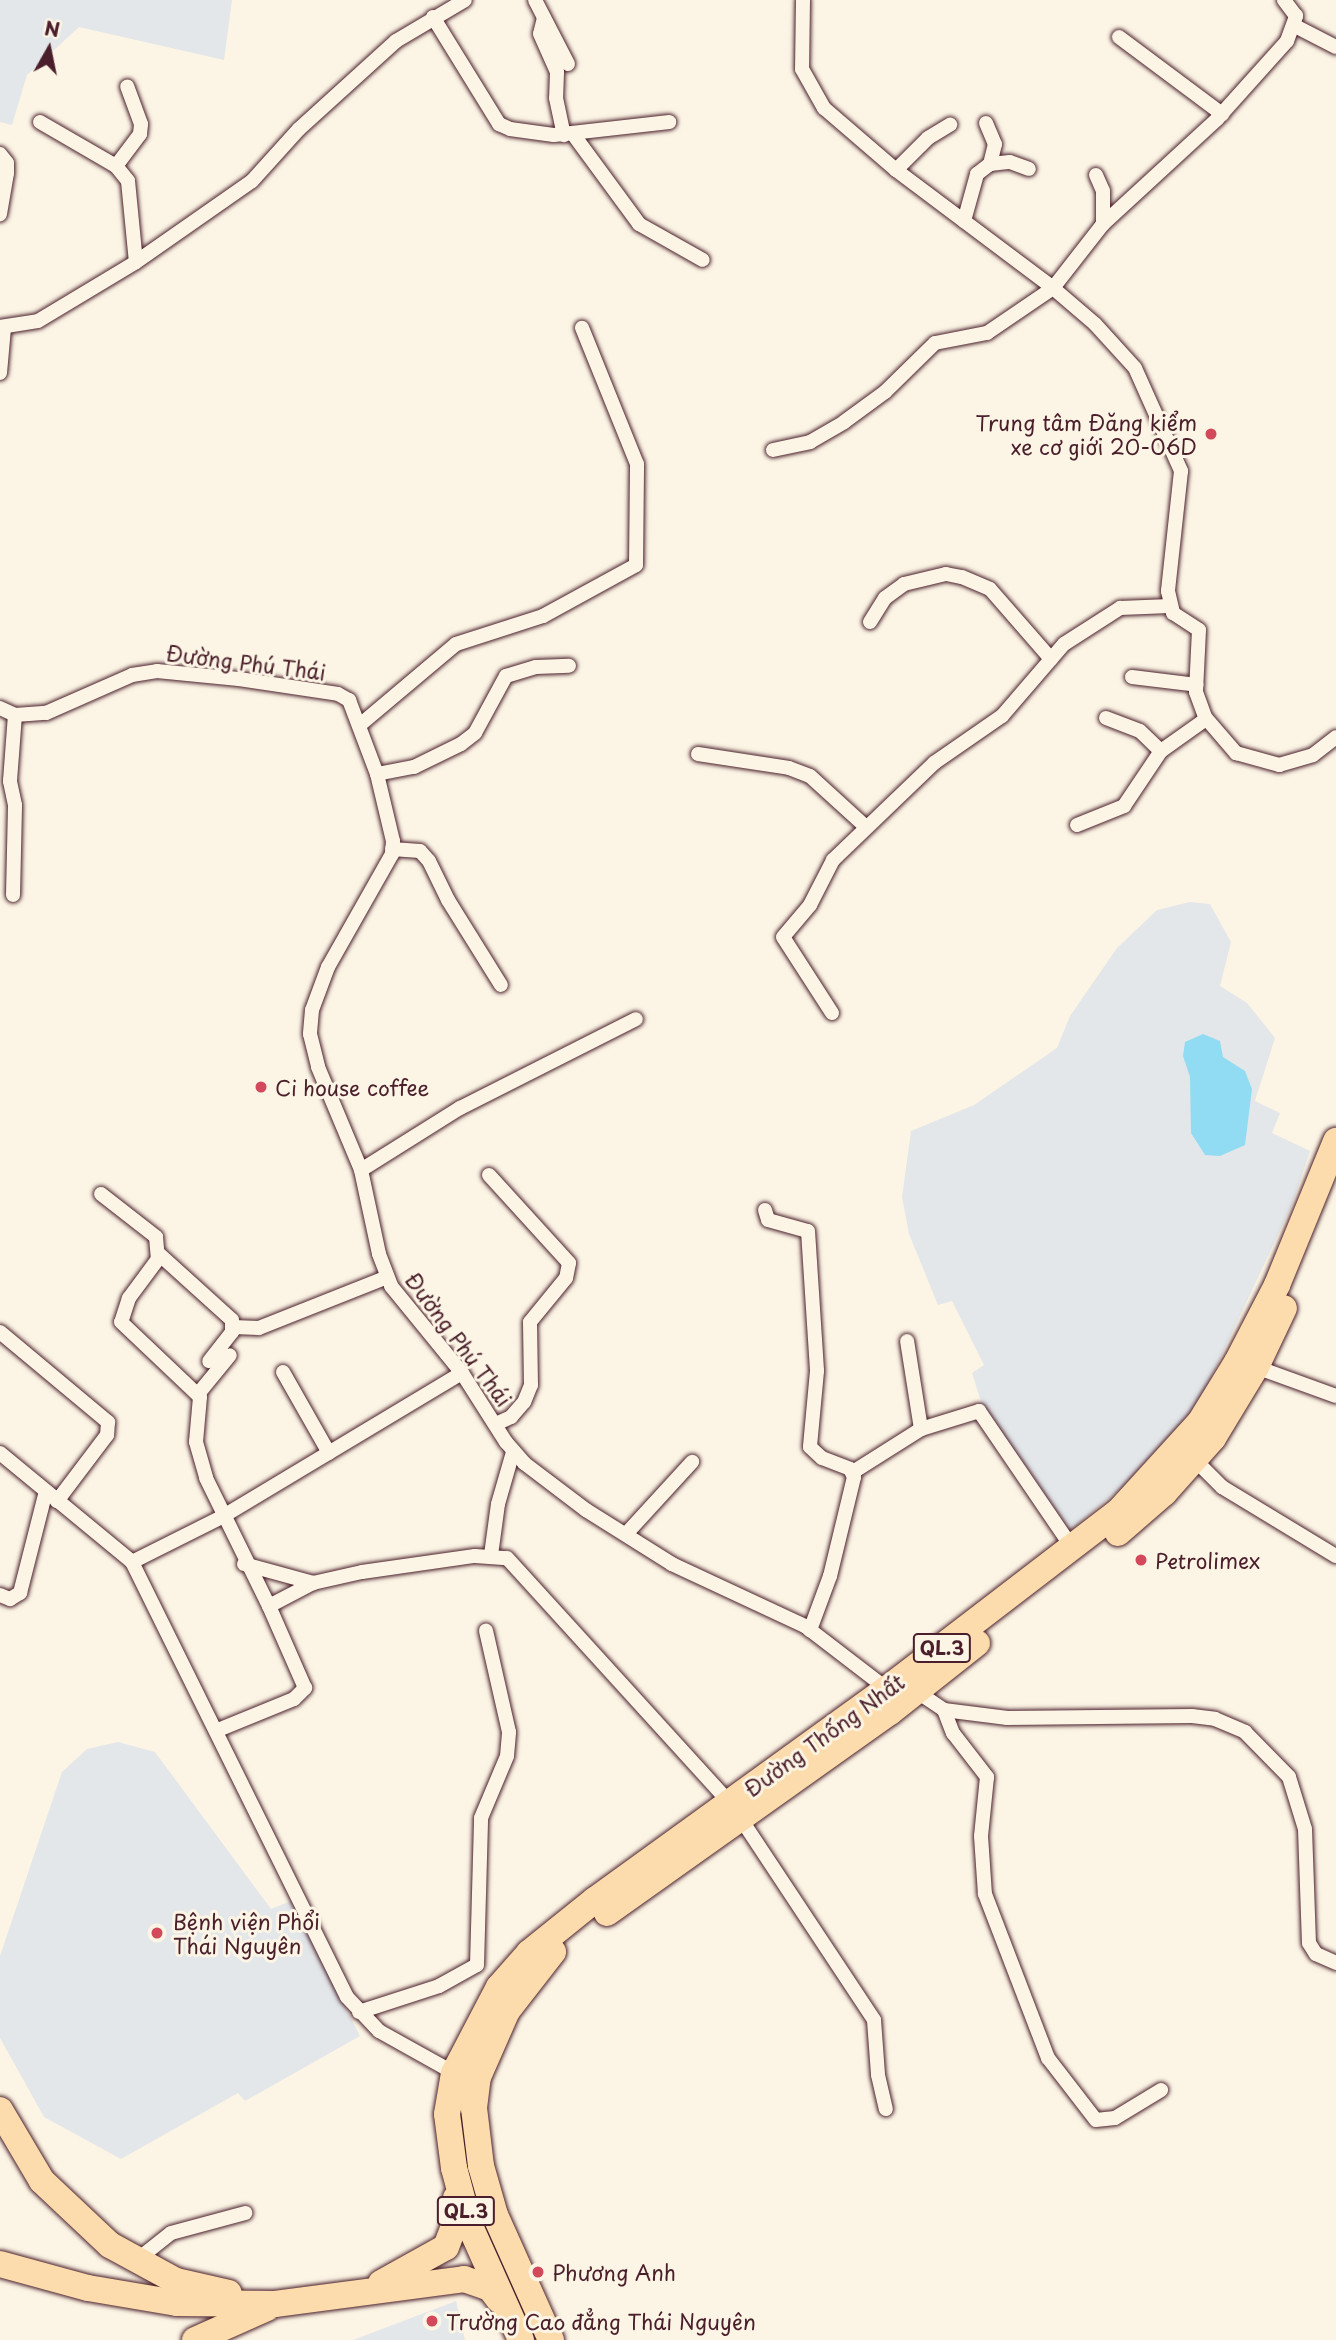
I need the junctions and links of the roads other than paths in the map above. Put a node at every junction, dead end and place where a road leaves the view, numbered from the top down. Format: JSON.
{"nodes":[{"id":1,"x":465,"y":0,"type":"edge"},
{"id":2,"x":535,"y":0,"type":"edge"},
{"id":3,"x":803,"y":0,"type":"edge"},
{"id":4,"x":1284,"y":0,"type":"edge"},
{"id":5,"x":433,"y":17,"type":"junction"},
{"id":6,"x":544,"y":18,"type":"junction"},
{"id":7,"x":1295,"y":26,"type":"junction"},
{"id":8,"x":1119,"y":37,"type":"dead end"},
{"id":9,"x":1336,"y":47,"type":"edge"},
{"id":10,"x":568,"y":64,"type":"dead end"},
{"id":11,"x":127,"y":86,"type":"dead end"},
{"id":12,"x":1222,"y":114,"type":"junction"},
{"id":13,"x":40,"y":122,"type":"dead end"},
{"id":14,"x":669,"y":122,"type":"dead end"},
{"id":15,"x":986,"y":122,"type":"dead end"},
{"id":16,"x":950,"y":125,"type":"dead end"},
{"id":17,"x":569,"y":134,"type":"junction"},
{"id":18,"x":0,"y":154,"type":"edge"},
{"id":19,"x":990,"y":164,"type":"junction"},
{"id":20,"x":116,"y":166,"type":"junction"},
{"id":21,"x":1029,"y":169,"type":"dead end"},
{"id":22,"x":896,"y":170,"type":"junction"},
{"id":23,"x":1096,"y":175,"type":"dead end"},
{"id":24,"x":0,"y":214,"type":"edge"},
{"id":25,"x":964,"y":221,"type":"junction"},
{"id":26,"x":1103,"y":224,"type":"junction"},
{"id":27,"x":703,"y":260,"type":"dead end"},
{"id":28,"x":136,"y":262,"type":"junction"},
{"id":29,"x":1053,"y":288,"type":"junction"},
{"id":30,"x":2,"y":328,"type":"edge"},
{"id":31,"x":582,"y":328,"type":"dead end"},
{"id":32,"x":0,"y":373,"type":"edge"},
{"id":33,"x":774,"y":450,"type":"dead end"},
{"id":34,"x":1170,"y":606,"type":"junction"},
{"id":35,"x":870,"y":622,"type":"dead end"},
{"id":36,"x":1051,"y":659,"type":"junction"},
{"id":37,"x":569,"y":666,"type":"dead end"},
{"id":38,"x":1132,"y":677,"type":"dead end"},
{"id":39,"x":1197,"y":685,"type":"junction"},
{"id":40,"x":0,"y":708,"type":"edge"},
{"id":41,"x":15,"y":715,"type":"junction"},
{"id":42,"x":1106,"y":718,"type":"dead end"},
{"id":43,"x":1206,"y":719,"type":"junction"},
{"id":44,"x":361,"y":724,"type":"junction"},
{"id":45,"x":1336,"y":737,"type":"edge"},
{"id":46,"x":1161,"y":751,"type":"junction"},
{"id":47,"x":698,"y":754,"type":"dead end"},
{"id":48,"x":377,"y":774,"type":"junction"},
{"id":49,"x":1077,"y":825,"type":"dead end"},
{"id":50,"x":865,"y":827,"type":"junction"},
{"id":51,"x":392,"y":849,"type":"junction"},
{"id":52,"x":13,"y":895,"type":"dead end"},
{"id":53,"x":501,"y":985,"type":"dead end"},
{"id":54,"x":832,"y":1013,"type":"dead end"},
{"id":55,"x":636,"y":1019,"type":"dead end"},
{"id":56,"x":1336,"y":1141,"type":"edge"},
{"id":57,"x":361,"y":1170,"type":"junction"},
{"id":58,"x":489,"y":1175,"type":"dead end"},
{"id":59,"x":1336,"y":1184,"type":"edge"},
{"id":60,"x":101,"y":1194,"type":"dead end"},
{"id":61,"x":765,"y":1210,"type":"dead end"},
{"id":62,"x":159,"y":1254,"type":"junction"},
{"id":63,"x":387,"y":1277,"type":"junction"},
{"id":64,"x":233,"y":1327,"type":"junction"},
{"id":65,"x":0,"y":1332,"type":"edge"},
{"id":66,"x":907,"y":1341,"type":"dead end"},
{"id":67,"x":230,"y":1355,"type":"dead end"},
{"id":68,"x":209,"y":1361,"type":"dead end"},
{"id":69,"x":1256,"y":1367,"type":"junction"},
{"id":70,"x":283,"y":1372,"type":"dead end"},
{"id":71,"x":462,"y":1373,"type":"junction"},
{"id":72,"x":198,"y":1394,"type":"junction"},
{"id":73,"x":1336,"y":1396,"type":"edge"},
{"id":74,"x":496,"y":1424,"type":"junction"},
{"id":75,"x":920,"y":1429,"type":"junction"},
{"id":76,"x":513,"y":1452,"type":"junction"},
{"id":77,"x":0,"y":1453,"type":"edge"},
{"id":78,"x":329,"y":1453,"type":"junction"},
{"id":79,"x":1194,"y":1459,"type":"junction"},
{"id":80,"x":692,"y":1462,"type":"dead end"},
{"id":81,"x":853,"y":1472,"type":"junction"},
{"id":82,"x":52,"y":1496,"type":"junction"},
{"id":83,"x":222,"y":1517,"type":"junction"},
{"id":84,"x":626,"y":1534,"type":"junction"},
{"id":85,"x":1073,"y":1549,"type":"junction"},
{"id":86,"x":491,"y":1555,"type":"junction"},
{"id":87,"x":1336,"y":1556,"type":"edge"},
{"id":88,"x":132,"y":1562,"type":"junction"},
{"id":89,"x":244,"y":1564,"type":"junction"},
{"id":90,"x":313,"y":1583,"type":"junction"},
{"id":91,"x":0,"y":1595,"type":"edge"},
{"id":92,"x":269,"y":1606,"type":"junction"},
{"id":93,"x":486,"y":1630,"type":"dead end"},
{"id":94,"x":810,"y":1630,"type":"junction"},
{"id":95,"x":901,"y":1695,"type":"junction"},
{"id":96,"x":944,"y":1710,"type":"junction"},
{"id":97,"x":218,"y":1730,"type":"junction"},
{"id":98,"x":736,"y":1811,"type":"junction"},
{"id":99,"x":1336,"y":1963,"type":"edge"},
{"id":100,"x":359,"y":2012,"type":"junction"},
{"id":101,"x":466,"y":2075,"type":"junction"},
{"id":102,"x":1161,"y":2090,"type":"dead end"},
{"id":103,"x":886,"y":2109,"type":"dead end"},
{"id":104,"x":0,"y":2110,"type":"edge"},
{"id":105,"x":454,"y":2168,"type":"junction"},
{"id":106,"x":486,"y":2185,"type":"junction"},
{"id":107,"x":245,"y":2213,"type":"dead end"},
{"id":108,"x":481,"y":2254,"type":"junction"},
{"id":109,"x":137,"y":2260,"type":"junction"},
{"id":110,"x":3,"y":2265,"type":"edge"},
{"id":111,"x":429,"y":2273,"type":"junction"},
{"id":112,"x":532,"y":2301,"type":"junction"},
{"id":113,"x":275,"y":2304,"type":"junction"},
{"id":114,"x":507,"y":2311,"type":"junction"},
{"id":115,"x":195,"y":2340,"type":"edge"},
{"id":116,"x":521,"y":2340,"type":"edge"},
{"id":117,"x":551,"y":2340,"type":"edge"}],
"edges":[{"from":1,"to":5,"type":"street"},
{"from":2,"to":6,"type":"street"},
{"from":3,"to":22,"type":"street"},
{"from":4,"to":7,"type":"street"},
{"from":5,"to":17,"type":"street"},
{"from":5,"to":28,"type":"street"},
{"from":6,"to":10,"type":"street"},
{"from":6,"to":17,"type":"street"},
{"from":7,"to":9,"type":"street"},
{"from":7,"to":12,"type":"street"},
{"from":8,"to":12,"type":"street"},
{"from":11,"to":20,"type":"street"},
{"from":12,"to":26,"type":"street"},
{"from":13,"to":20,"type":"street"},
{"from":14,"to":17,"type":"street"},
{"from":15,"to":19,"type":"street"},
{"from":16,"to":22,"type":"street"},
{"from":17,"to":27,"type":"street"},
{"from":18,"to":24,"type":"street"},
{"from":19,"to":21,"type":"street"},
{"from":19,"to":25,"type":"street"},
{"from":20,"to":28,"type":"street"},
{"from":22,"to":25,"type":"street"},
{"from":23,"to":26,"type":"street"},
{"from":25,"to":29,"type":"street"},
{"from":26,"to":29,"type":"street"},
{"from":28,"to":30,"type":"street"},
{"from":29,"to":33,"type":"street"},
{"from":29,"to":34,"type":"street"},
{"from":30,"to":32,"type":"street"},
{"from":31,"to":44,"type":"street"},
{"from":34,"to":36,"type":"street"},
{"from":34,"to":39,"type":"street"},
{"from":35,"to":36,"type":"street"},
{"from":36,"to":50,"type":"street"},
{"from":37,"to":48,"type":"street"},
{"from":38,"to":39,"type":"street"},
{"from":39,"to":43,"type":"street"},
{"from":40,"to":41,"type":"street"},
{"from":41,"to":44,"type":"street","name":"Đường Phú Thái"},
{"from":41,"to":52,"type":"street"},
{"from":42,"to":46,"type":"street"},
{"from":43,"to":45,"type":"street"},
{"from":43,"to":46,"type":"street"},
{"from":44,"to":48,"type":"street","name":"Đường Phú Thái"},
{"from":46,"to":49,"type":"street"},
{"from":47,"to":50,"type":"street"},
{"from":48,"to":51,"type":"street","name":"Đường Phú Thái"},
{"from":50,"to":54,"type":"street"},
{"from":51,"to":53,"type":"street"},
{"from":51,"to":57,"type":"street","name":"Đường Phú Thái"},
{"from":55,"to":57,"type":"street"},
{"from":56,"to":85,"type":"highway","name":"Đường Thống Nhất","number":"QL.3"},
{"from":57,"to":63,"type":"street","name":"Đường Phú Thái"},
{"from":58,"to":74,"type":"street"},
{"from":59,"to":69,"type":"highway","name":"Đường Thống Nhất","number":"QL.3"},
{"from":60,"to":62,"type":"street"},
{"from":61,"to":81,"type":"street"},
{"from":62,"to":64,"type":"street"},
{"from":62,"to":72,"type":"street"},
{"from":63,"to":64,"type":"street"},
{"from":63,"to":71,"type":"street","name":"Đường Phú Thái"},
{"from":64,"to":68,"type":"street"},
{"from":65,"to":82,"type":"street"},
{"from":66,"to":75,"type":"street"},
{"from":67,"to":72,"type":"street"},
{"from":69,"to":73,"type":"street"},
{"from":69,"to":79,"type":"highway","name":"Đường Thống Nhất","number":"QL.3"},
{"from":70,"to":78,"type":"street"},
{"from":71,"to":74,"type":"street","name":"Đường Phú Thái"},
{"from":71,"to":78,"type":"street"},
{"from":72,"to":83,"type":"street"},
{"from":74,"to":76,"type":"street","name":"Đường Phú Thái"},
{"from":75,"to":81,"type":"street"},
{"from":75,"to":85,"type":"street"},
{"from":76,"to":84,"type":"street","name":"Đường Phú Thái"},
{"from":76,"to":86,"type":"street"},
{"from":77,"to":82,"type":"street"},
{"from":78,"to":83,"type":"street"},
{"from":79,"to":87,"type":"street"},
{"from":79,"to":95,"type":"highway","name":"Đường Thống Nhất","number":"QL.3"},
{"from":80,"to":84,"type":"street"},
{"from":81,"to":94,"type":"street"},
{"from":82,"to":88,"type":"street"},
{"from":82,"to":91,"type":"street"},
{"from":83,"to":88,"type":"street"},
{"from":83,"to":89,"type":"street"},
{"from":84,"to":94,"type":"street","name":"Đường Phú Thái"},
{"from":85,"to":95,"type":"highway","name":"Đường Thống Nhất","number":"QL.3"},
{"from":86,"to":90,"type":"street"},
{"from":86,"to":98,"type":"street"},
{"from":88,"to":97,"type":"street"},
{"from":89,"to":90,"type":"street"},
{"from":89,"to":92,"type":"street"},
{"from":90,"to":92,"type":"street"},
{"from":92,"to":97,"type":"street"},
{"from":93,"to":100,"type":"street"},
{"from":94,"to":95,"type":"street","name":"Đường Phú Thái"},
{"from":95,"to":96,"type":"street","name":"Đường Phú Thái"},
{"from":95,"to":98,"type":"highway","name":"Đường Thống Nhất","number":"QL.3"},
{"from":96,"to":99,"type":"street"},
{"from":96,"to":102,"type":"street"},
{"from":97,"to":100,"type":"street"},
{"from":98,"to":101,"type":"highway","name":"Đường Thống Nhất","number":"QL.3"},
{"from":98,"to":103,"type":"street"},
{"from":100,"to":101,"type":"street"},
{"from":101,"to":105,"type":"highway","number":"QL.3"},
{"from":101,"to":106,"type":"highway","number":"QL.3"},
{"from":104,"to":109,"type":"highway"},
{"from":105,"to":108,"type":"highway","number":"QL.3"},
{"from":105,"to":111,"type":"highway"},
{"from":106,"to":108,"type":"highway"},
{"from":106,"to":112,"type":"highway","number":"QL.3"},
{"from":107,"to":109,"type":"street"},
{"from":108,"to":111,"type":"highway"},
{"from":108,"to":112,"type":"highway"},
{"from":108,"to":114,"type":"highway","number":"QL.3"},
{"from":109,"to":113,"type":"highway"},
{"from":110,"to":113,"type":"highway"},
{"from":111,"to":113,"type":"highway"},
{"from":111,"to":114,"type":"highway"},
{"from":112,"to":117,"type":"highway","number":"QL.3"},
{"from":113,"to":115,"type":"highway"},
{"from":114,"to":116,"type":"highway","number":"QL.3"}]}
